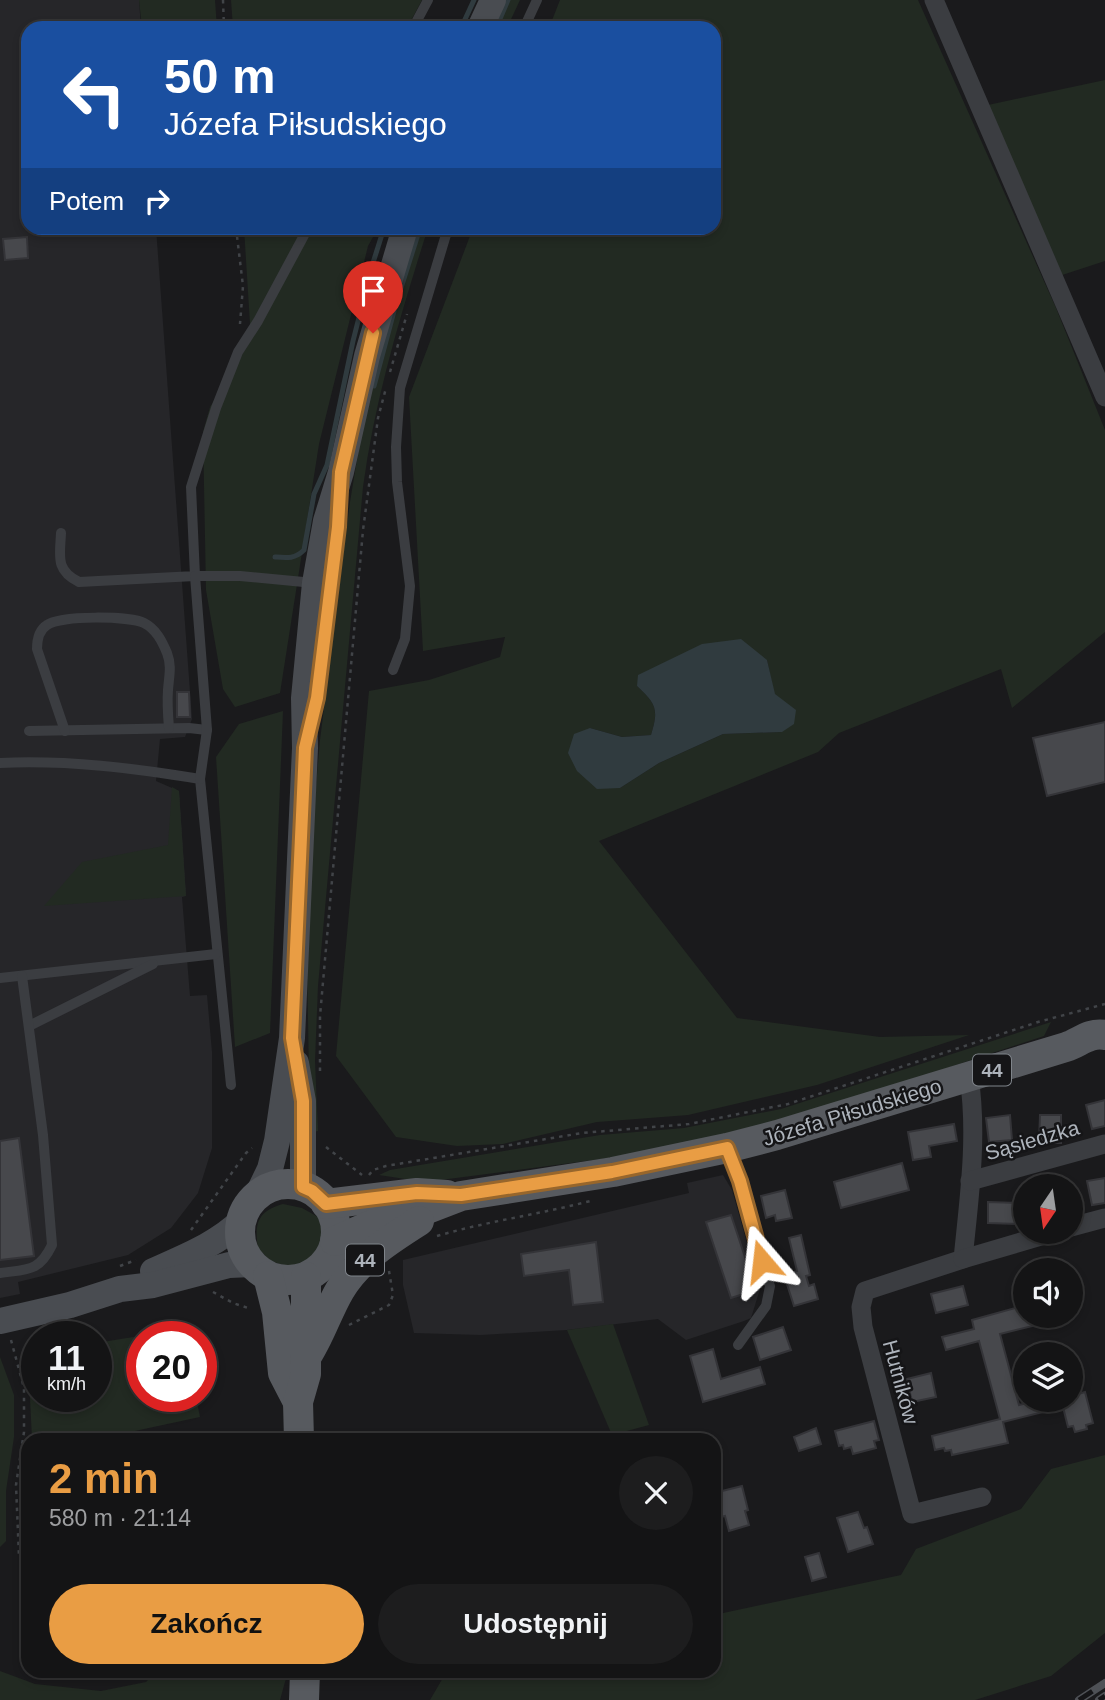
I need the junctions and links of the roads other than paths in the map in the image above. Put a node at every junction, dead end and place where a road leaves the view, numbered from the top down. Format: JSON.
{"nodes":[{"id":1,"x":428,"y":0,"type":"edge"},
{"id":2,"x":493,"y":0,"type":"edge"},
{"id":3,"x":537,"y":0,"type":"edge"},
{"id":4,"x":934,"y":0,"type":"edge"},
{"id":5,"x":418,"y":21,"type":"edge"},
{"id":6,"x":484,"y":21,"type":"edge"},
{"id":7,"x":527,"y":21,"type":"edge"},
{"id":8,"x":304,"y":235,"type":"edge"},
{"id":9,"x":403,"y":235,"type":"edge"},
{"id":10,"x":446,"y":235,"type":"edge"},
{"id":11,"x":1105,"y":397,"type":"edge"},
{"id":12,"x":341,"y":472,"type":"junction"},
{"id":13,"x":61,"y":533,"type":"dead end"},
{"id":14,"x":195,"y":576,"type":"junction"},
{"id":15,"x":315,"y":583,"type":"junction"},
{"id":16,"x":393,"y":670,"type":"dead end"},
{"id":17,"x":169,"y":729,"type":"junction"},
{"id":18,"x":206,"y":730,"type":"junction"},
{"id":19,"x":29,"y":731,"type":"dead end"},
{"id":20,"x":65,"y":731,"type":"junction"},
{"id":21,"x":305,"y":748,"type":"junction"},
{"id":22,"x":0,"y":763,"type":"edge"},
{"id":23,"x":200,"y":779,"type":"junction"},
{"id":24,"x":216,"y":954,"type":"junction"},
{"id":25,"x":159,"y":961,"type":"junction"},
{"id":26,"x":22,"y":976,"type":"junction"},
{"id":27,"x":0,"y":978,"type":"edge"},
{"id":28,"x":29,"y":1026,"type":"junction"},
{"id":29,"x":1105,"y":1035,"type":"edge"},
{"id":30,"x":292,"y":1038,"type":"junction"},
{"id":31,"x":969,"y":1077,"type":"junction"},
{"id":32,"x":231,"y":1085,"type":"dead end"},
{"id":33,"x":1105,"y":1143,"type":"edge"},
{"id":34,"x":727,"y":1148,"type":"junction"},
{"id":35,"x":970,"y":1181,"type":"junction"},
{"id":36,"x":461,"y":1195,"type":"junction"},
{"id":37,"x":314,"y":1196,"type":"junction"},
{"id":38,"x":250,"y":1208,"type":"junction"},
{"id":39,"x":1105,"y":1217,"type":"edge"},
{"id":40,"x":1083,"y":1223,"type":"edge"},
{"id":41,"x":335,"y":1241,"type":"junction"},
{"id":42,"x":1014,"y":1244,"type":"edge"},
{"id":43,"x":963,"y":1259,"type":"junction"},
{"id":44,"x":260,"y":1270,"type":"junction"},
{"id":45,"x":0,"y":1273,"type":"edge"},
{"id":46,"x":306,"y":1277,"type":"junction"},
{"id":47,"x":115,"y":1280,"type":"junction"},
{"id":48,"x":3,"y":1320,"type":"edge"},
{"id":49,"x":738,"y":1345,"type":"dead end"},
{"id":50,"x":305,"y":1359,"type":"junction"},
{"id":51,"x":298,"y":1402,"type":"junction"},
{"id":52,"x":299,"y":1433,"type":"edge"},
{"id":53,"x":982,"y":1497,"type":"dead end"},
{"id":54,"x":305,"y":1678,"type":"edge"},
{"id":55,"x":304,"y":1700,"type":"edge"}],
"edges":[{"from":1,"to":5,"type":"lane"},
{"from":2,"to":6,"type":"main road"},
{"from":3,"to":7,"type":"lane"},
{"from":4,"to":11,"type":"street"},
{"from":8,"to":14,"type":"lane"},
{"from":9,"to":12,"type":"main road"},
{"from":10,"to":16,"type":"lane"},
{"from":12,"to":15,"type":"main road"},
{"from":12,"to":21,"type":"main road"},
{"from":13,"to":14,"type":"lane"},
{"from":14,"to":15,"type":"lane"},
{"from":14,"to":18,"type":"lane"},
{"from":15,"to":21,"type":"main road"},
{"from":17,"to":18,"type":"lane"},
{"from":17,"to":20,"type":"lane"},
{"from":17,"to":20,"type":"lane"},
{"from":18,"to":23,"type":"lane"},
{"from":19,"to":20,"type":"lane"},
{"from":21,"to":30,"type":"main road"},
{"from":22,"to":23,"type":"lane"},
{"from":23,"to":24,"type":"lane"},
{"from":24,"to":25,"type":"lane"},
{"from":24,"to":32,"type":"lane"},
{"from":25,"to":26,"type":"lane"},
{"from":25,"to":28,"type":"lane"},
{"from":26,"to":27,"type":"lane"},
{"from":26,"to":28,"type":"lane"},
{"from":28,"to":45,"type":"lane"},
{"from":29,"to":31,"type":"main road","name":"Józefa Piłsudskiego","number":"44"},
{"from":30,"to":37,"type":"main road"},
{"from":30,"to":38,"type":"main road"},
{"from":31,"to":34,"type":"main road","name":"Józefa Piłsudskiego","number":"44"},
{"from":31,"to":35,"type":"street"},
{"from":33,"to":35,"type":"street","name":"Sąsiedzka"},
{"from":34,"to":36,"type":"main road","name":"Józefa Piłsudskiego","number":"44"},
{"from":34,"to":49,"type":"lane"},
{"from":35,"to":43,"type":"street"},
{"from":36,"to":37,"type":"main road","name":"Józefa Piłsudskiego","number":"44"},
{"from":36,"to":41,"type":"main road","name":"Józefa Piłsudskiego","number":"44"},
{"from":36,"to":50,"type":"main road","number":"44"},
{"from":37,"to":38,"type":"main road","number":"44"},
{"from":37,"to":41,"type":"main road","number":"44"},
{"from":38,"to":44,"type":"main road","number":"44"},
{"from":38,"to":47,"type":"main road"},
{"from":39,"to":40,"type":"street"},
{"from":41,"to":46,"type":"main road","number":"44"},
{"from":42,"to":43,"type":"street","name":"Hutników"},
{"from":43,"to":53,"type":"street","name":"Hutników"},
{"from":44,"to":46,"type":"main road"},
{"from":44,"to":47,"type":"main road"},
{"from":44,"to":51,"type":"main road","number":"44"},
{"from":46,"to":50,"type":"main road","number":"44"},
{"from":47,"to":48,"type":"main road"},
{"from":50,"to":51,"type":"main road","number":"44"},
{"from":51,"to":52,"type":"main road","number":"44"},
{"from":54,"to":55,"type":"main road"}]}
